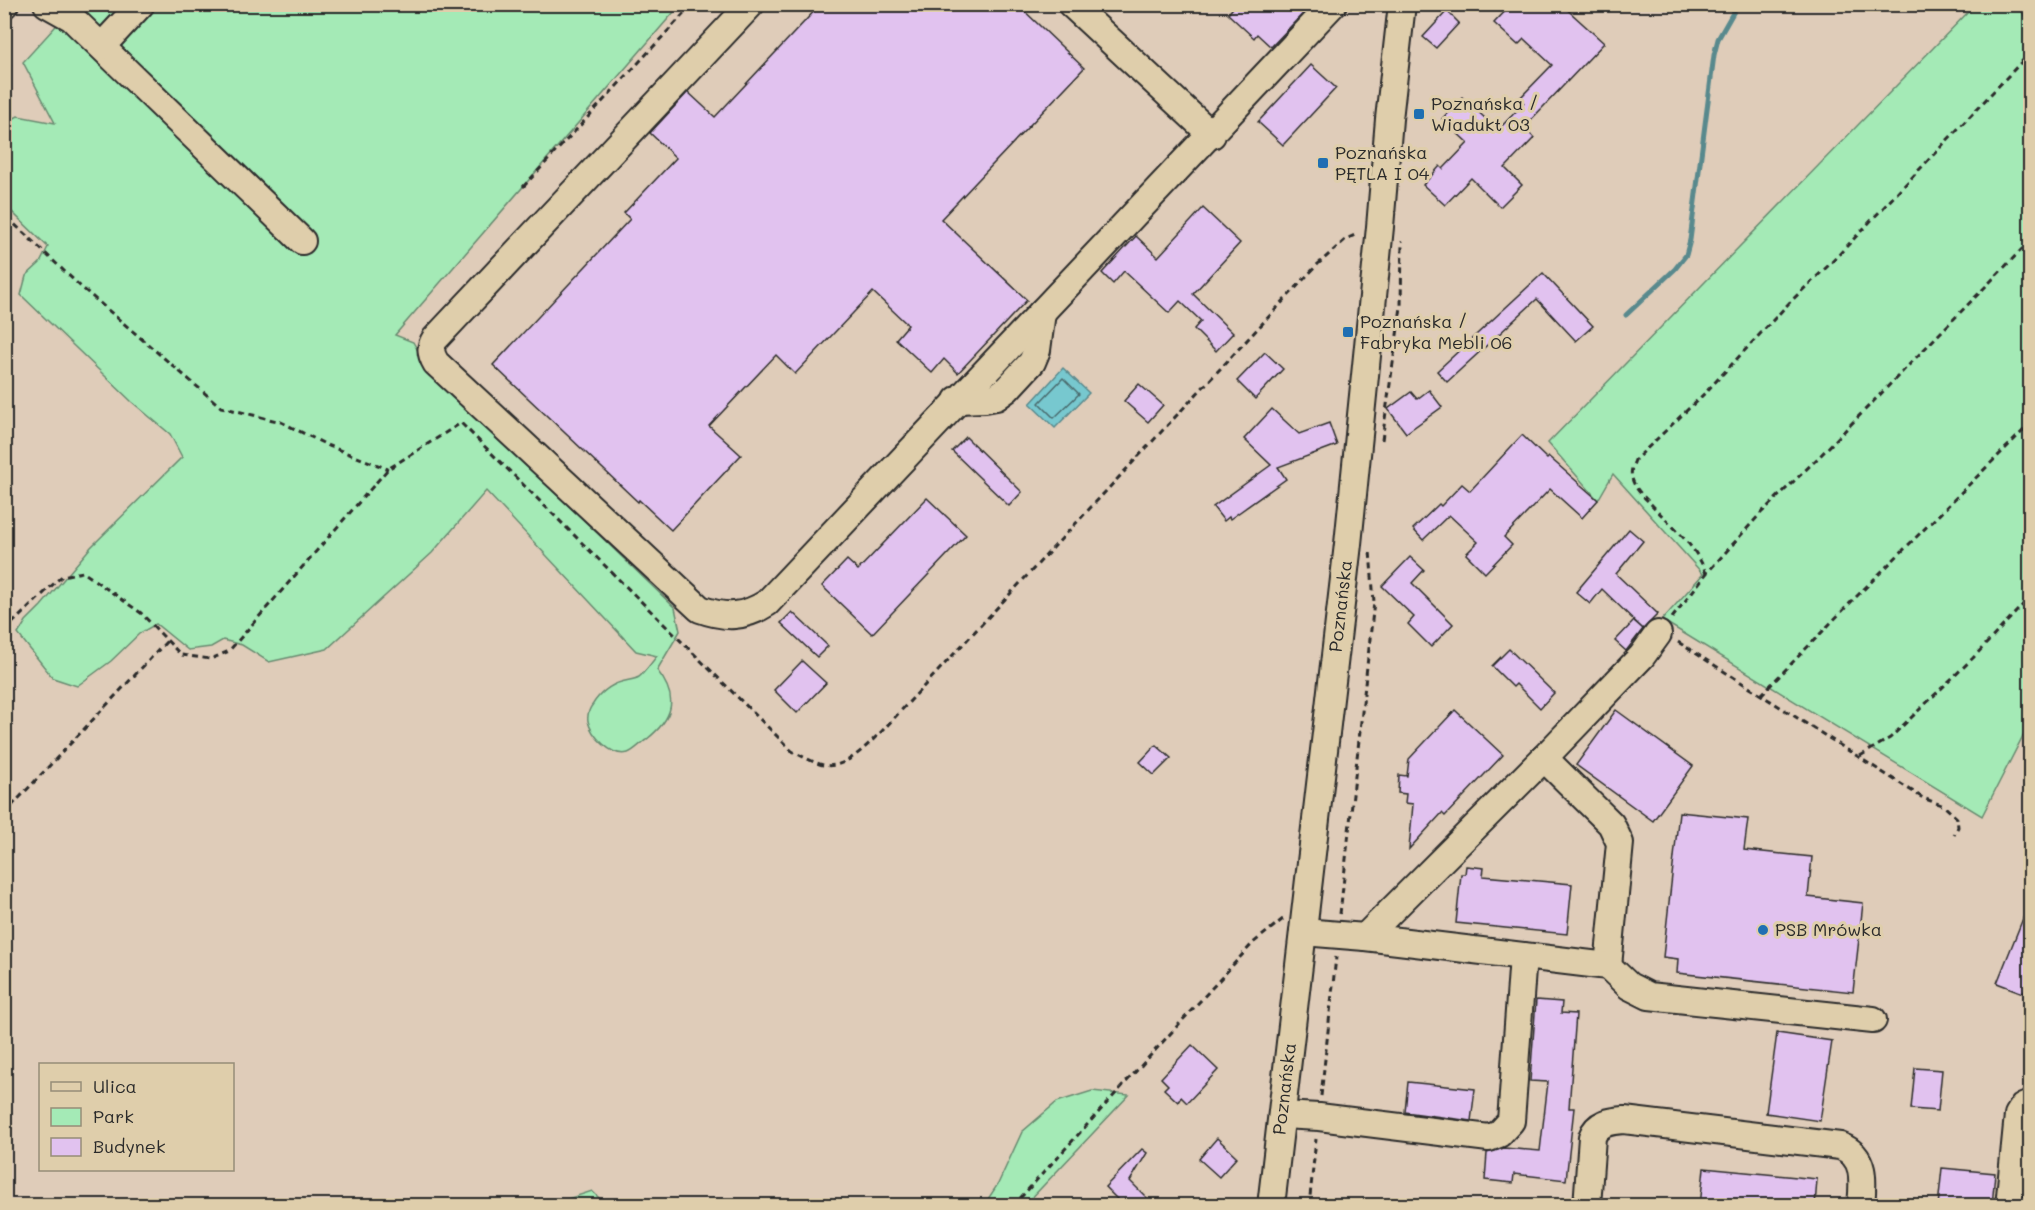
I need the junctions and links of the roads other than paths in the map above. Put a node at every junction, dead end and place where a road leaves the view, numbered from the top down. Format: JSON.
{"nodes":[{"id":1,"x":47,"y":4,"type":"edge"},
{"id":2,"x":141,"y":4,"type":"edge"},
{"id":3,"x":751,"y":4,"type":"edge"},
{"id":4,"x":1071,"y":4,"type":"edge"},
{"id":5,"x":1333,"y":4,"type":"edge"},
{"id":6,"x":1402,"y":4,"type":"edge"},
{"id":7,"x":102,"y":46,"type":"junction"},
{"id":8,"x":1212,"y":135,"type":"junction"},
{"id":9,"x":302,"y":241,"type":"dead end"},
{"id":10,"x":1658,"y":634,"type":"road end"},
{"id":11,"x":1544,"y":758,"type":"junction"},
{"id":12,"x":1304,"y":923,"type":"junction"},
{"id":13,"x":1365,"y":937,"type":"junction"},
{"id":14,"x":1523,"y":956,"type":"junction"},
{"id":15,"x":1608,"y":966,"type":"junction"},
{"id":16,"x":1873,"y":1020,"type":"dead end"},
{"id":17,"x":2031,"y":1104,"type":"edge"},
{"id":18,"x":1282,"y":1115,"type":"junction"},
{"id":19,"x":1271,"y":1206,"type":"edge"},
{"id":20,"x":1587,"y":1206,"type":"edge"},
{"id":21,"x":1861,"y":1206,"type":"edge"},
{"id":22,"x":2009,"y":1206,"type":"edge"}],
"edges":[{"from":1,"to":7,"type":"street"},
{"from":2,"to":7,"type":"street"},
{"from":3,"to":8,"type":"street"},
{"from":4,"to":8,"type":"street"},
{"from":5,"to":8,"type":"street"},
{"from":6,"to":12,"type":"street","name":"Poznańska"},
{"from":7,"to":9,"type":"street"},
{"from":10,"to":11,"type":"street"},
{"from":11,"to":13,"type":"street"},
{"from":11,"to":15,"type":"street"},
{"from":12,"to":13,"type":"street"},
{"from":12,"to":18,"type":"street","name":"Poznańska"},
{"from":13,"to":14,"type":"street"},
{"from":14,"to":15,"type":"street"},
{"from":14,"to":18,"type":"street"},
{"from":15,"to":16,"type":"street"},
{"from":17,"to":22,"type":"street"},
{"from":18,"to":19,"type":"street","name":"Poznańska"},
{"from":20,"to":21,"type":"street"}]}
